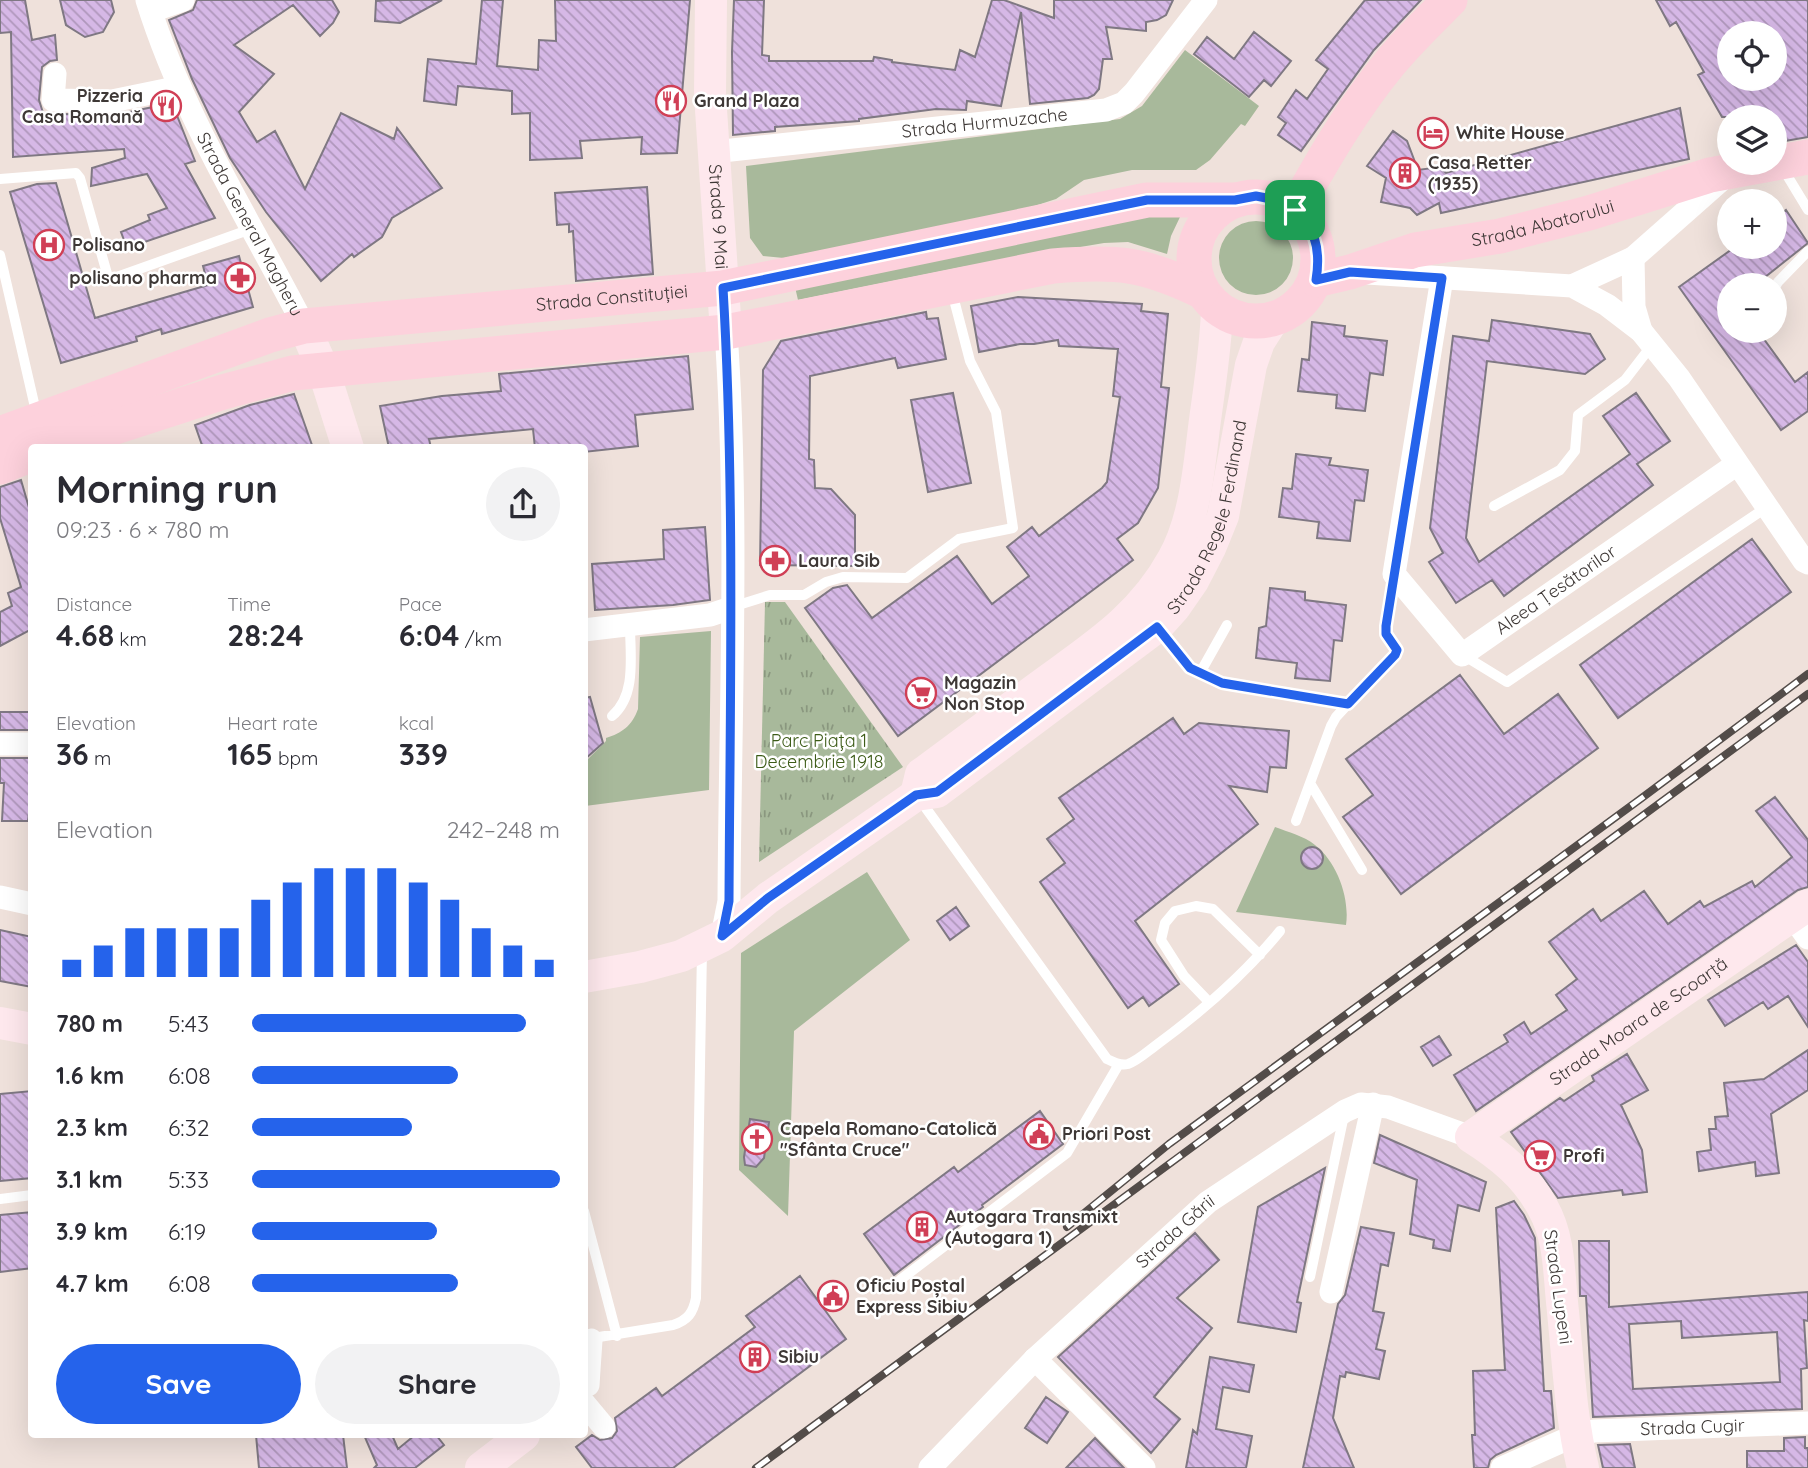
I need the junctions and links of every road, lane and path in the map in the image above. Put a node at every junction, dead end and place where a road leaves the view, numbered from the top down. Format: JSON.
{"nodes":[{"id":1,"x":183,"y":0,"type":"edge"},
{"id":2,"x":711,"y":0,"type":"edge"},
{"id":3,"x":1206,"y":0,"type":"edge"},
{"id":4,"x":1450,"y":0,"type":"edge"},
{"id":5,"x":149,"y":5,"type":"edge"},
{"id":6,"x":55,"y":75,"type":"dead end"},
{"id":7,"x":180,"y":87,"type":"junction"},
{"id":8,"x":713,"y":152,"type":"junction"},
{"id":9,"x":1794,"y":160,"type":"edge"},
{"id":10,"x":1717,"y":174,"type":"edge"},
{"id":11,"x":1727,"y":175,"type":"edge"},
{"id":12,"x":0,"y":179,"type":"edge"},
{"id":13,"x":1235,"y":200,"type":"junction"},
{"id":14,"x":1808,"y":209,"type":"edge"},
{"id":15,"x":1295,"y":210,"type":"junction"},
{"id":16,"x":251,"y":229,"type":"junction"},
{"id":17,"x":1808,"y":251,"type":"edge"},
{"id":18,"x":0,"y":255,"type":"edge"},
{"id":19,"x":1633,"y":258,"type":"junction"},
{"id":20,"x":1350,"y":272,"type":"junction"},
{"id":21,"x":1787,"y":273,"type":"edge"},
{"id":22,"x":1442,"y":278,"type":"junction"},
{"id":23,"x":1316,"y":280,"type":"junction"},
{"id":24,"x":950,"y":286,"type":"junction"},
{"id":25,"x":1572,"y":286,"type":"junction"},
{"id":26,"x":723,"y":288,"type":"junction"},
{"id":27,"x":1209,"y":300,"type":"junction"},
{"id":28,"x":1273,"y":320,"type":"junction"},
{"id":29,"x":304,"y":326,"type":"junction"},
{"id":30,"x":726,"y":332,"type":"junction"},
{"id":31,"x":1647,"y":338,"type":"junction"},
{"id":32,"x":21,"y":346,"type":"junction"},
{"id":33,"x":8,"y":349,"type":"dead end"},
{"id":34,"x":323,"y":369,"type":"junction"},
{"id":35,"x":0,"y":434,"type":"edge"},
{"id":36,"x":41,"y":438,"type":"edge"},
{"id":37,"x":347,"y":444,"type":"edge"},
{"id":38,"x":28,"y":456,"type":"edge"},
{"id":39,"x":1737,"y":464,"type":"junction"},
{"id":40,"x":0,"y":467,"type":"edge"},
{"id":41,"x":1494,"y":506,"type":"dead end"},
{"id":42,"x":1767,"y":507,"type":"junction"},
{"id":43,"x":1808,"y":563,"type":"edge"},
{"id":44,"x":1394,"y":574,"type":"junction"},
{"id":45,"x":731,"y":608,"type":"junction"},
{"id":46,"x":630,"y":625,"type":"junction"},
{"id":47,"x":1227,"y":625,"type":"dead end"},
{"id":48,"x":1157,"y":627,"type":"junction"},
{"id":49,"x":588,"y":630,"type":"edge"},
{"id":50,"x":1462,"y":655,"type":"junction"},
{"id":51,"x":1200,"y":673,"type":"junction"},
{"id":52,"x":1348,"y":704,"type":"junction"},
{"id":53,"x":612,"y":716,"type":"dead end"},
{"id":54,"x":0,"y":744,"type":"edge"},
{"id":55,"x":28,"y":744,"type":"edge"},
{"id":56,"x":1310,"y":783,"type":"junction"},
{"id":57,"x":916,"y":795,"type":"junction"},
{"id":58,"x":1296,"y":821,"type":"dead end"},
{"id":59,"x":1362,"y":870,"type":"dead end"},
{"id":60,"x":0,"y":897,"type":"edge"},
{"id":61,"x":28,"y":903,"type":"edge"},
{"id":62,"x":1803,"y":920,"type":"edge"},
{"id":63,"x":1280,"y":931,"type":"dead end"},
{"id":64,"x":712,"y":941,"type":"junction"},
{"id":65,"x":1260,"y":955,"type":"junction"},
{"id":66,"x":588,"y":976,"type":"edge"},
{"id":67,"x":1209,"y":1002,"type":"junction"},
{"id":68,"x":0,"y":1023,"type":"edge"},
{"id":69,"x":28,"y":1028,"type":"edge"},
{"id":70,"x":1119,"y":1064,"type":"junction"},
{"id":71,"x":1373,"y":1104,"type":"junction"},
{"id":72,"x":1345,"y":1111,"type":"junction"},
{"id":73,"x":1471,"y":1137,"type":"junction"},
{"id":74,"x":28,"y":1196,"type":"edge"},
{"id":75,"x":0,"y":1199,"type":"edge"},
{"id":76,"x":588,"y":1226,"type":"edge"},
{"id":77,"x":1310,"y":1277,"type":"dead end"},
{"id":78,"x":900,"y":1280,"type":"dead end"},
{"id":79,"x":1331,"y":1292,"type":"dead end"},
{"id":80,"x":617,"y":1336,"type":"junction"},
{"id":81,"x":588,"y":1342,"type":"edge"},
{"id":82,"x":1035,"y":1359,"type":"junction"},
{"id":83,"x":588,"y":1381,"type":"edge"},
{"id":84,"x":588,"y":1398,"type":"edge"},
{"id":85,"x":1808,"y":1423,"type":"edge"},
{"id":86,"x":604,"y":1427,"type":"dead end"},
{"id":87,"x":1576,"y":1435,"type":"junction"},
{"id":88,"x":520,"y":1438,"type":"edge"},
{"id":89,"x":481,"y":1468,"type":"edge"},
{"id":90,"x":930,"y":1468,"type":"edge"},
{"id":91,"x":1144,"y":1468,"type":"edge"},
{"id":92,"x":1502,"y":1468,"type":"edge"},
{"id":93,"x":1583,"y":1468,"type":"edge"}],
"edges":[{"from":1,"to":5,"type":"street"},
{"from":2,"to":8,"type":"street","name":"Strada 9 Mai"},
{"from":3,"to":8,"type":"street","name":"Strada Hurmuzache"},
{"from":4,"to":15,"type":"main road"},
{"from":5,"to":7,"type":"street","name":"Strada General Magheru"},
{"from":6,"to":7,"type":"street"},
{"from":7,"to":16,"type":"street","name":"Strada General Magheru"},
{"from":8,"to":26,"type":"street","name":"Strada 9 Mai"},
{"from":9,"to":14,"type":"lane"},
{"from":10,"to":20,"type":"main road","name":"Strada Abatorului"},
{"from":11,"to":19,"type":"street","name":"Strada Abatorului"},
{"from":12,"to":16,"type":"lane"},
{"from":13,"to":15,"type":"main road"},
{"from":13,"to":26,"type":"main road","name":"Strada Constituției"},
{"from":13,"to":27,"type":"main road"},
{"from":15,"to":23,"type":"main road"},
{"from":16,"to":29,"type":"street","name":"Strada General Magheru"},
{"from":17,"to":21,"type":"lane"},
{"from":18,"to":32,"type":"lane"},
{"from":19,"to":25,"type":"street","name":"Strada Abatorului"},
{"from":19,"to":31,"type":"street"},
{"from":20,"to":22,"type":"street","name":"Strada Abatorului"},
{"from":20,"to":23,"type":"main road","name":"Strada Abatorului"},
{"from":22,"to":25,"type":"street","name":"Strada Abatorului"},
{"from":22,"to":44,"type":"street"},
{"from":23,"to":28,"type":"main road"},
{"from":24,"to":27,"type":"main road","name":"Strada Constituției"},
{"from":24,"to":30,"type":"main road","name":"Strada Constituției"},
{"from":24,"to":45,"type":"lane"},
{"from":25,"to":31,"type":"street","name":"Strada Abatorului"},
{"from":26,"to":29,"type":"main road","name":"Strada Constituției"},
{"from":26,"to":30,"type":"street","name":"Strada 9 Mai"},
{"from":27,"to":28,"type":"main road"},
{"from":27,"to":57,"type":"street","name":"Strada Regele Ferdinand"},
{"from":28,"to":48,"type":"street","name":"Strada Regele Ferdinand"},
{"from":29,"to":34,"type":"street","name":"Strada General Magheru"},
{"from":29,"to":36,"type":"main road","name":"Strada Constituției"},
{"from":30,"to":34,"type":"main road","name":"Strada Constituției"},
{"from":30,"to":45,"type":"street","name":"Strada 9 Mai"},
{"from":31,"to":39,"type":"street","name":"Strada Abatorului"},
{"from":31,"to":41,"type":"lane"},
{"from":32,"to":33,"type":"lane"},
{"from":32,"to":36,"type":"lane"},
{"from":34,"to":36,"type":"main road","name":"Strada Constituției"},
{"from":34,"to":37,"type":"street","name":"Strada General Magheru"},
{"from":35,"to":36,"type":"main road","name":"Strada Constituției"},
{"from":38,"to":40,"type":"main road"},
{"from":39,"to":42,"type":"street","name":"Strada Abatorului"},
{"from":39,"to":50,"type":"street","name":"Aleea Țesătorilor"},
{"from":42,"to":43,"type":"street","name":"Strada Abatorului"},
{"from":42,"to":50,"type":"lane"},
{"from":44,"to":50,"type":"street"},
{"from":44,"to":52,"type":"lane"},
{"from":45,"to":46,"type":"street"},
{"from":45,"to":64,"type":"street","name":"Strada 9 Mai"},
{"from":46,"to":49,"type":"street"},
{"from":46,"to":53,"type":"lane"},
{"from":47,"to":51,"type":"lane"},
{"from":48,"to":51,"type":"lane"},
{"from":48,"to":57,"type":"street","name":"Strada Regele Ferdinand"},
{"from":51,"to":52,"type":"lane"},
{"from":52,"to":56,"type":"lane"},
{"from":54,"to":55,"type":"street"},
{"from":56,"to":58,"type":"lane"},
{"from":56,"to":59,"type":"lane"},
{"from":57,"to":64,"type":"street","name":"Strada Regele Ferdinand"},
{"from":57,"to":70,"type":"lane"},
{"from":60,"to":61,"type":"street"},
{"from":62,"to":73,"type":"street","name":"Strada Moara de Scoarță"},
{"from":63,"to":65,"type":"lane"},
{"from":64,"to":66,"type":"street","name":"Strada Regele Ferdinand"},
{"from":64,"to":80,"type":"lane"},
{"from":65,"to":67,"type":"lane"},
{"from":65,"to":67,"type":"lane"},
{"from":67,"to":70,"type":"lane"},
{"from":68,"to":69,"type":"street"},
{"from":70,"to":78,"type":"lane"},
{"from":71,"to":72,"type":"street","name":"Strada Gării"},
{"from":71,"to":73,"type":"street"},
{"from":71,"to":79,"type":"street"},
{"from":72,"to":77,"type":"lane"},
{"from":72,"to":82,"type":"street","name":"Strada Gării"},
{"from":73,"to":87,"type":"street","name":"Strada Lupeni"},
{"from":74,"to":75,"type":"lane"},
{"from":76,"to":80,"type":"lane"},
{"from":80,"to":81,"type":"lane"},
{"from":81,"to":83,"type":"street"},
{"from":82,"to":90,"type":"street","name":"Strada Gării"},
{"from":82,"to":91,"type":"street"},
{"from":84,"to":86,"type":"street"},
{"from":85,"to":87,"type":"street","name":"Strada Cugir"},
{"from":87,"to":92,"type":"street","name":"Strada Cugir"},
{"from":87,"to":93,"type":"street","name":"Strada Lupeni"},
{"from":88,"to":89,"type":"street"}]}
